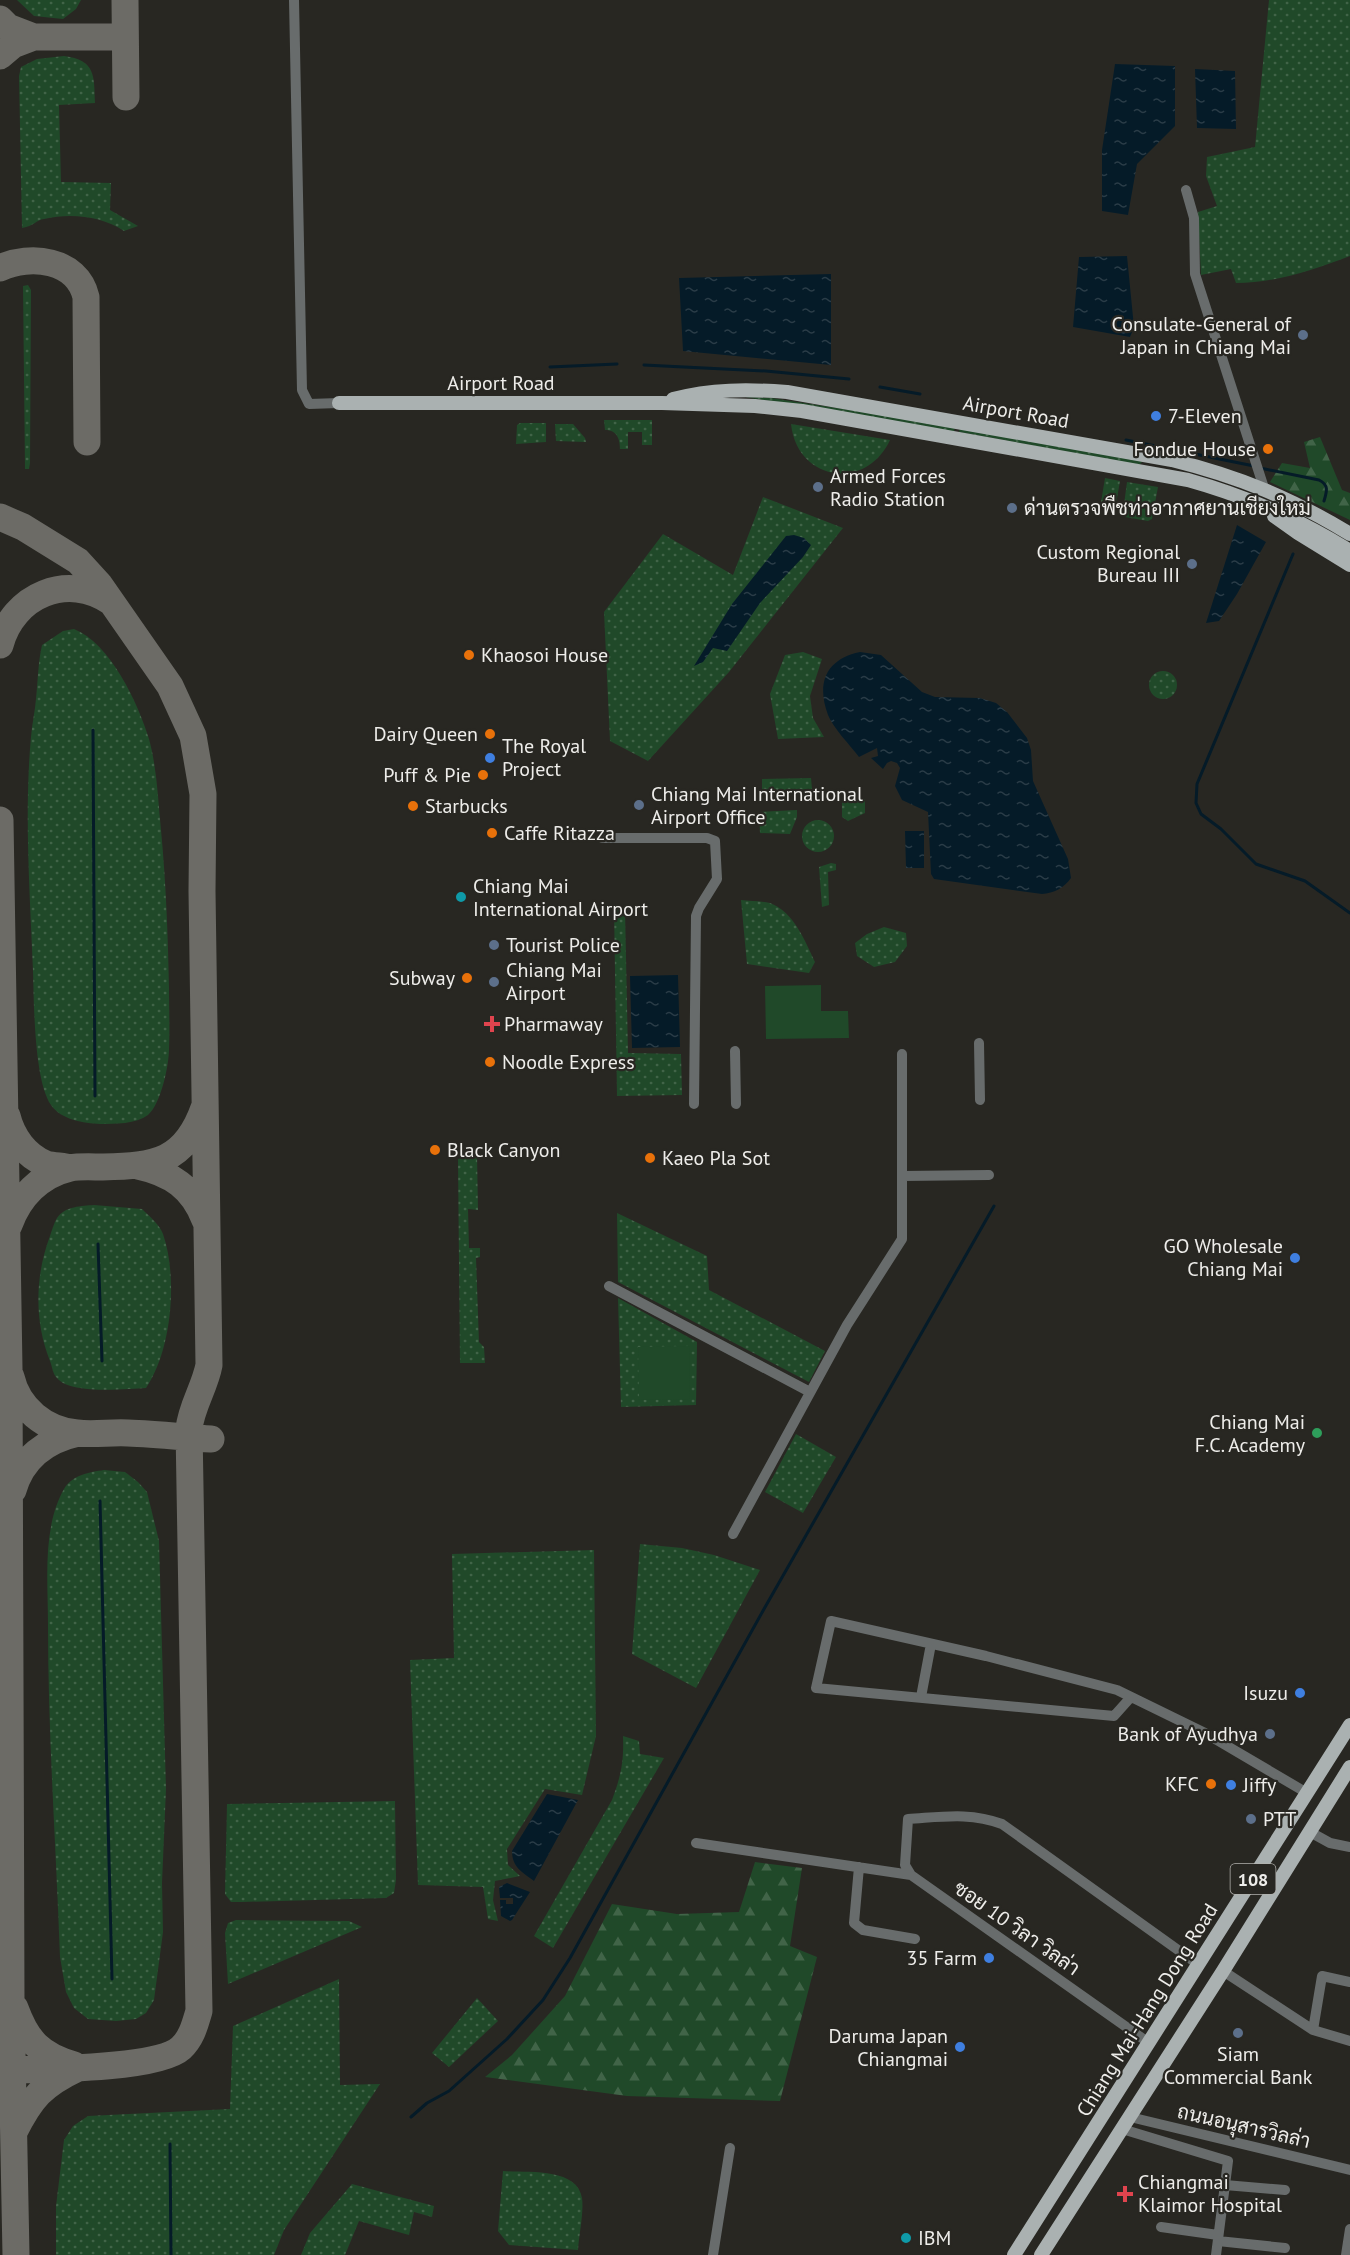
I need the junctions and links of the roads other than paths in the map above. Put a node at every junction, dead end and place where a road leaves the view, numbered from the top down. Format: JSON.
{"nodes":[{"id":1,"x":294,"y":0,"type":"edge"},
{"id":2,"x":1186,"y":190,"type":"dead end"},
{"id":3,"x":662,"y":402,"type":"junction"},
{"id":4,"x":339,"y":403,"type":"joint"},
{"id":5,"x":1264,"y":488,"type":"junction"},
{"id":6,"x":1261,"y":505,"type":"junction"},
{"id":7,"x":1350,"y":534,"type":"edge"},
{"id":8,"x":1350,"y":551,"type":"edge"},
{"id":9,"x":1350,"y":565,"type":"edge"},
{"id":10,"x":602,"y":838,"type":"dead end"},
{"id":11,"x":979,"y":1043,"type":"dead end"},
{"id":12,"x":735,"y":1051,"type":"dead end"},
{"id":13,"x":902,"y":1054,"type":"dead end"},
{"id":14,"x":980,"y":1100,"type":"dead end"},
{"id":15,"x":694,"y":1104,"type":"dead end"},
{"id":16,"x":736,"y":1104,"type":"dead end"},
{"id":17,"x":989,"y":1175,"type":"dead end"},
{"id":18,"x":903,"y":1176,"type":"junction"},
{"id":19,"x":609,"y":1286,"type":"dead end"},
{"id":20,"x":810,"y":1392,"type":"junction"},
{"id":21,"x":733,"y":1534,"type":"dead end"},
{"id":22,"x":931,"y":1644,"type":"junction"},
{"id":23,"x":921,"y":1697,"type":"junction"},
{"id":24,"x":1131,"y":1697,"type":"junction"},
{"id":25,"x":1350,"y":1725,"type":"edge"},
{"id":26,"x":1350,"y":1767,"type":"edge"},
{"id":27,"x":1307,"y":1793,"type":"junction"},
{"id":28,"x":1310,"y":1832,"type":"junction"},
{"id":29,"x":696,"y":1843,"type":"dead end"},
{"id":30,"x":1350,"y":1847,"type":"edge"},
{"id":31,"x":859,"y":1867,"type":"junction"},
{"id":32,"x":911,"y":1875,"type":"junction"},
{"id":33,"x":915,"y":1939,"type":"dead end"},
{"id":34,"x":1199,"y":1965,"type":"junction"},
{"id":35,"x":1223,"y":1971,"type":"junction"},
{"id":36,"x":1350,"y":1982,"type":"edge"},
{"id":37,"x":1313,"y":2030,"type":"junction"},
{"id":38,"x":1153,"y":2038,"type":"junction"},
{"id":39,"x":1350,"y":2041,"type":"edge"},
{"id":40,"x":1175,"y":2046,"type":"junction"},
{"id":41,"x":1126,"y":2123,"type":"junction"},
{"id":42,"x":730,"y":2148,"type":"dead end"},
{"id":43,"x":1350,"y":2170,"type":"edge"},
{"id":44,"x":1225,"y":2185,"type":"junction"},
{"id":45,"x":1284,"y":2190,"type":"dead end"},
{"id":46,"x":1161,"y":2228,"type":"dead end"},
{"id":47,"x":1350,"y":2229,"type":"edge"},
{"id":48,"x":1218,"y":2238,"type":"junction"},
{"id":49,"x":1285,"y":2248,"type":"dead end"},
{"id":50,"x":713,"y":2255,"type":"edge"},
{"id":51,"x":1014,"y":2255,"type":"edge"},
{"id":52,"x":1041,"y":2255,"type":"edge"},
{"id":53,"x":1216,"y":2255,"type":"edge"},
{"id":54,"x":1346,"y":2255,"type":"edge"}],
"edges":[{"from":1,"to":4,"type":"street"},
{"from":2,"to":5,"type":"street"},
{"from":3,"to":4,"type":"main road","name":"Airport Road"},
{"from":3,"to":5,"type":"main road","name":"Airport Road"},
{"from":3,"to":6,"type":"main road","name":"Airport Road"},
{"from":5,"to":7,"type":"main road","name":"Airport Road"},
{"from":6,"to":8,"type":"main road","name":"Airport Road"},
{"from":6,"to":9,"type":"main road","name":"Airport Road"},
{"from":10,"to":15,"type":"street"},
{"from":11,"to":14,"type":"street"},
{"from":12,"to":16,"type":"street"},
{"from":13,"to":18,"type":"street"},
{"from":17,"to":18,"type":"street"},
{"from":18,"to":20,"type":"street"},
{"from":19,"to":20,"type":"street"},
{"from":20,"to":21,"type":"street"},
{"from":22,"to":23,"type":"street"},
{"from":22,"to":23,"type":"street"},
{"from":22,"to":24,"type":"street"},
{"from":23,"to":24,"type":"street"},
{"from":24,"to":27,"type":"street"},
{"from":25,"to":27,"type":"main road","name":"Chiang Mai-Hang Dong Road","number":"108"},
{"from":26,"to":28,"type":"main road","number":"108"},
{"from":27,"to":34,"type":"main road","name":"Chiang Mai-Hang Dong Road","number":"108"},
{"from":28,"to":30,"type":"street"},
{"from":28,"to":35,"type":"main road","number":"108"},
{"from":29,"to":31,"type":"street"},
{"from":31,"to":32,"type":"street"},
{"from":31,"to":33,"type":"street"},
{"from":32,"to":34,"type":"street"},
{"from":32,"to":38,"type":"street","name":"ซอย 10 วิลา วิลล่า"},
{"from":34,"to":38,"type":"main road","name":"Chiang Mai-Hang Dong Road","number":"108"},
{"from":35,"to":37,"type":"street"},
{"from":35,"to":40,"type":"main road","number":"108"},
{"from":36,"to":37,"type":"street"},
{"from":37,"to":39,"type":"street"},
{"from":38,"to":40,"type":"main road"},
{"from":38,"to":51,"type":"main road","name":"Chiang Mai-Hang Dong Road","number":"108"},
{"from":40,"to":41,"type":"main road","number":"108"},
{"from":41,"to":43,"type":"street","name":"ถนนอนุสารวิลล่า"},
{"from":41,"to":44,"type":"street"},
{"from":41,"to":52,"type":"main road","number":"108"},
{"from":42,"to":50,"type":"street"},
{"from":44,"to":45,"type":"street"},
{"from":44,"to":48,"type":"street"},
{"from":46,"to":48,"type":"street"},
{"from":47,"to":54,"type":"street"},
{"from":48,"to":49,"type":"street"},
{"from":48,"to":53,"type":"street"}]}
